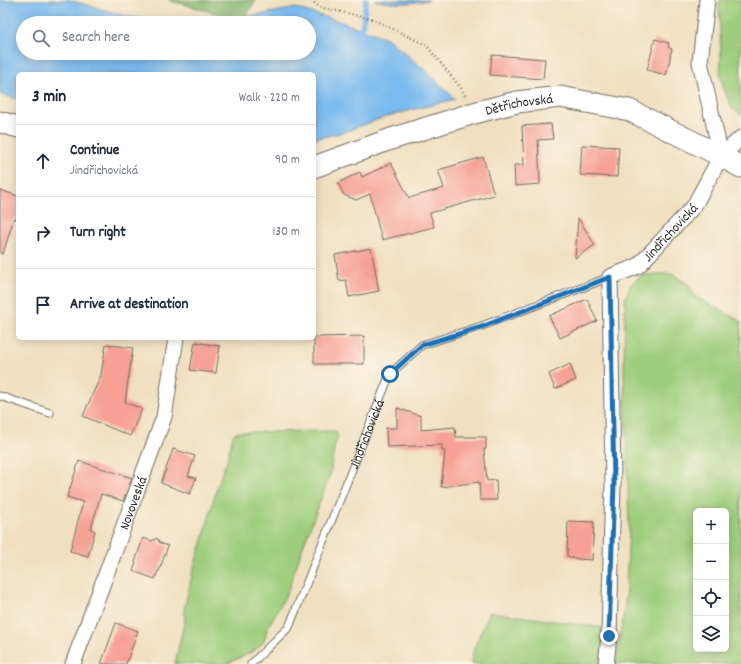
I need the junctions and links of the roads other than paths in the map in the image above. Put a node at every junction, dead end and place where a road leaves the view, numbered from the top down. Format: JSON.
{"nodes":[{"id":1,"x":707,"y":0,"type":"edge"},
{"id":2,"x":0,"y":122,"type":"edge"},
{"id":3,"x":16,"y":126,"type":"edge"},
{"id":4,"x":741,"y":138,"type":"edge"},
{"id":5,"x":733,"y":162,"type":"edge"},
{"id":6,"x":316,"y":166,"type":"edge"},
{"id":7,"x":610,"y":277,"type":"junction"},
{"id":8,"x":176,"y":340,"type":"edge"},
{"id":9,"x":0,"y":396,"type":"edge"},
{"id":10,"x":50,"y":413,"type":"dead end"},
{"id":11,"x":73,"y":664,"type":"edge"},
{"id":12,"x":251,"y":664,"type":"edge"},
{"id":13,"x":606,"y":664,"type":"edge"}],
"edges":[{"from":1,"to":5,"type":"street"},
{"from":2,"to":3,"type":"street"},
{"from":4,"to":5,"type":"street","name":"Jindřichovická"},
{"from":5,"to":6,"type":"street","name":"Dětřichovská"},
{"from":5,"to":7,"type":"street","name":"Jindřichovická"},
{"from":7,"to":12,"type":"lane","name":"Jindřichovická"},
{"from":7,"to":13,"type":"street"},
{"from":8,"to":11,"type":"street","name":"Novoveská"},
{"from":9,"to":10,"type":"lane"}]}
